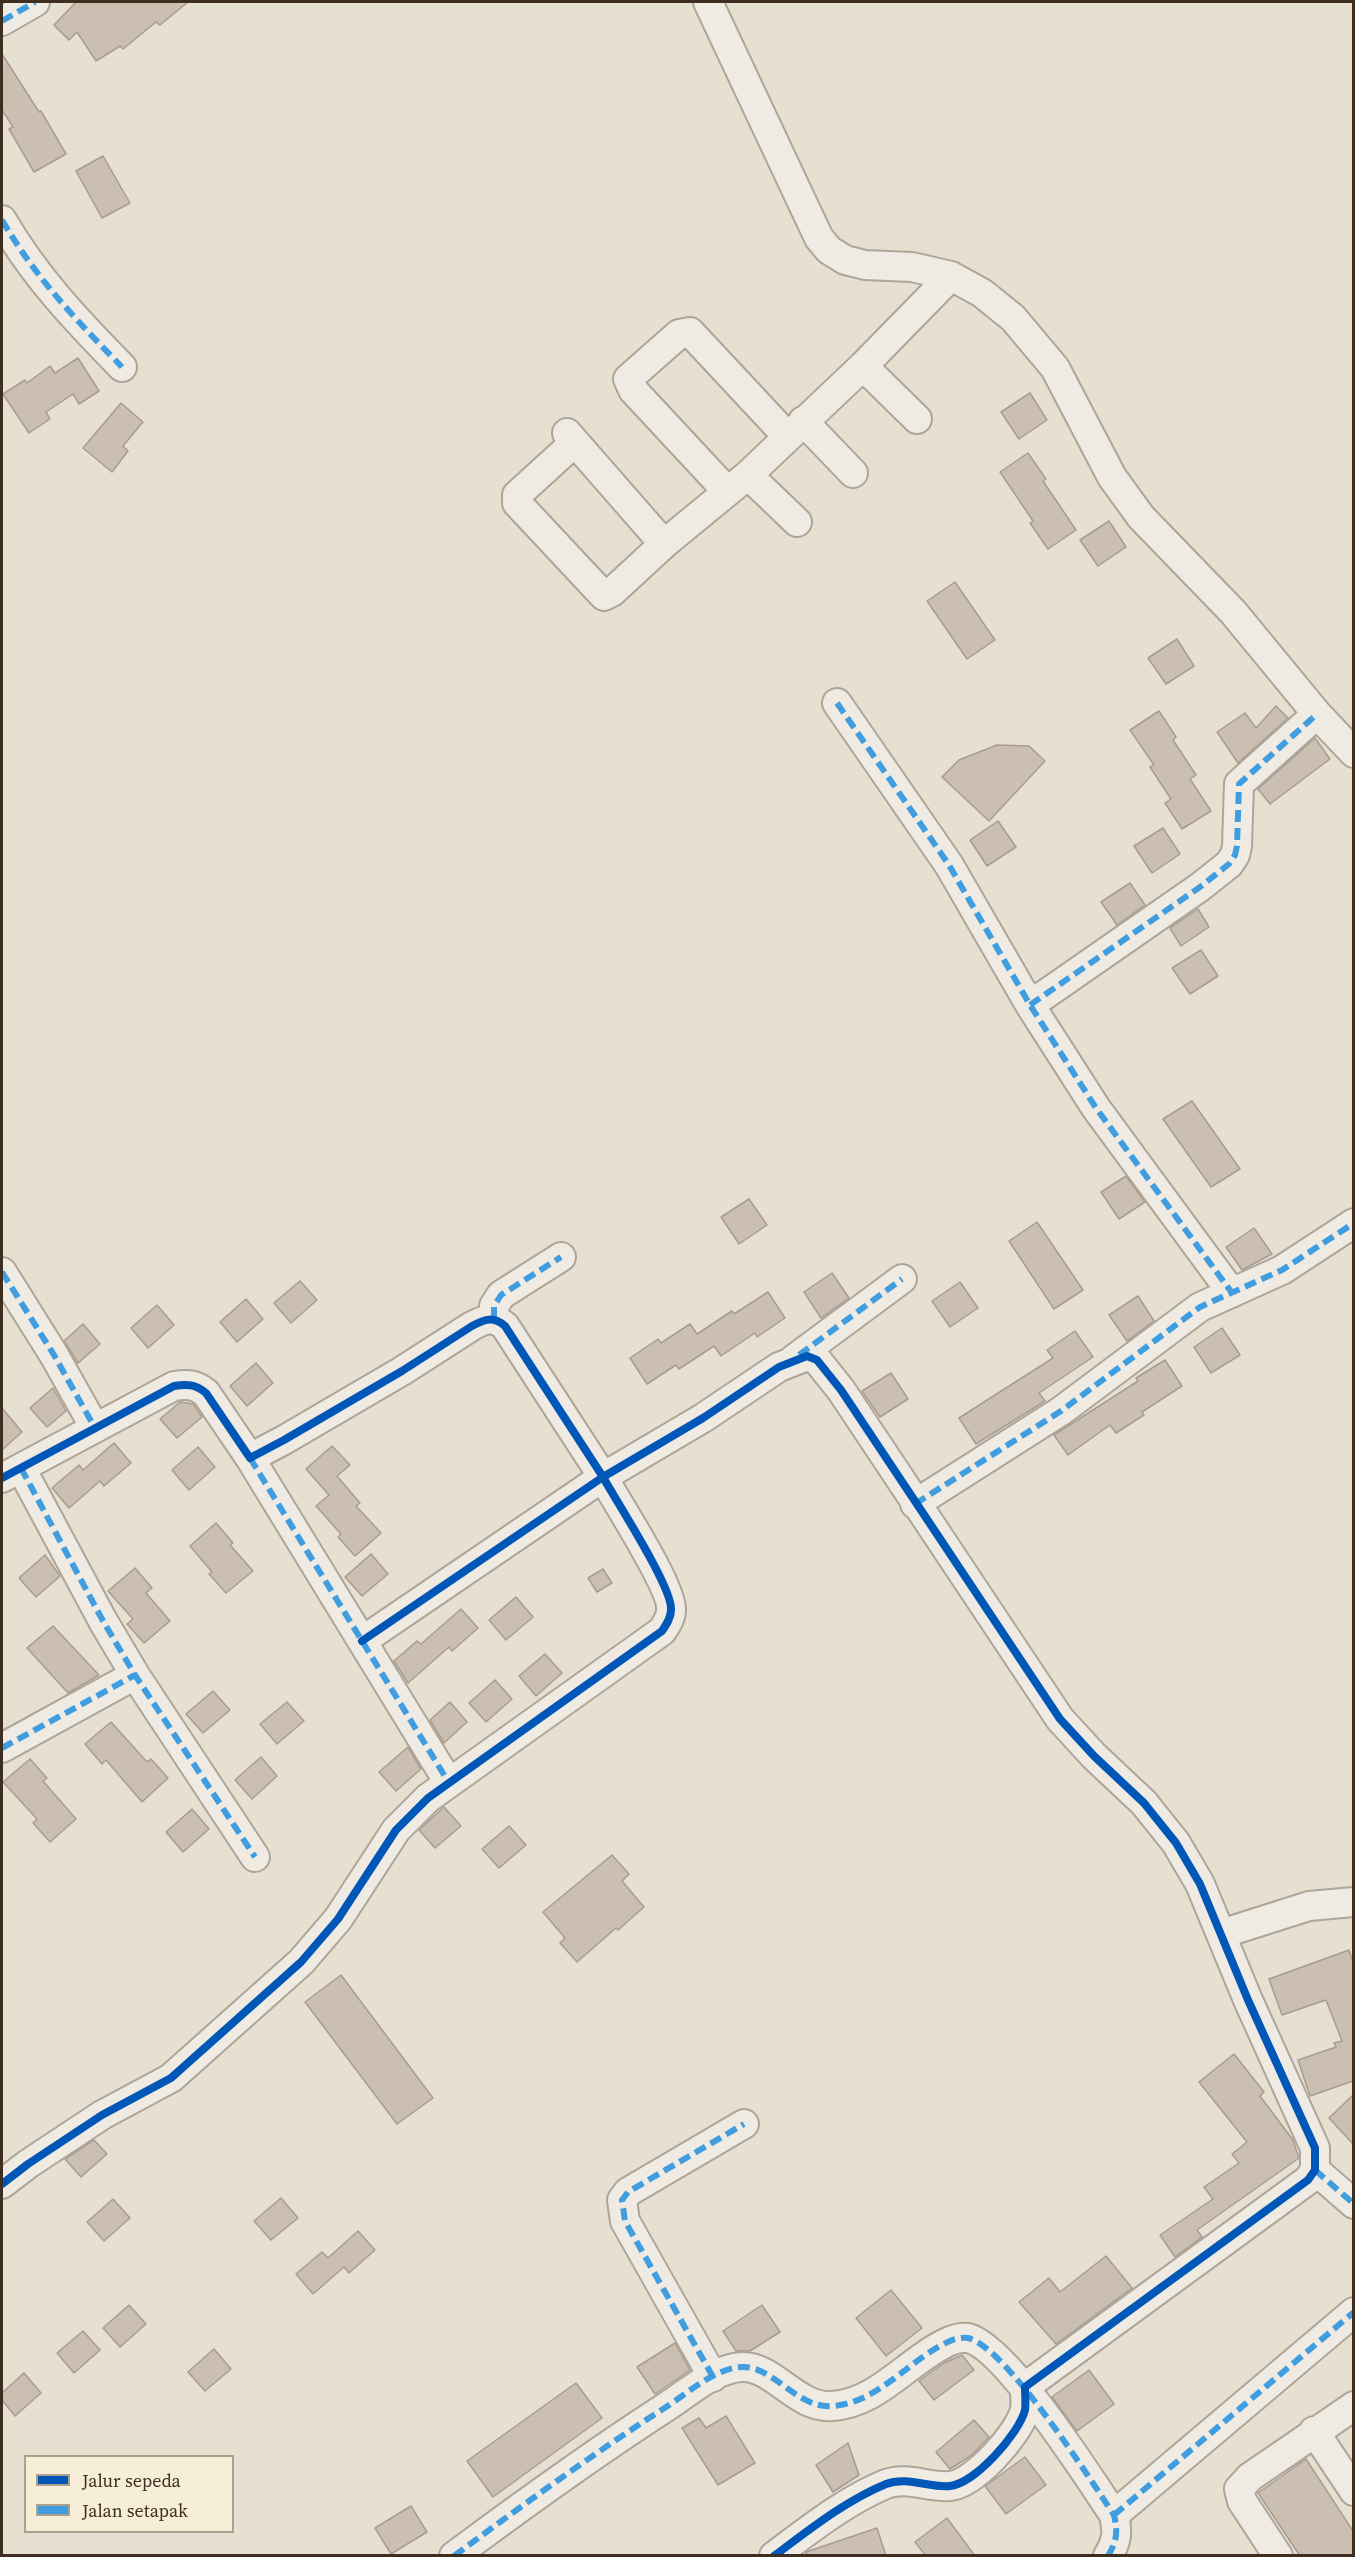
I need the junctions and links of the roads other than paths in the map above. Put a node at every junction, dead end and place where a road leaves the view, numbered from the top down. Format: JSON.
{"nodes":[{"id":1,"x":35,"y":2,"type":"edge"},
{"id":2,"x":708,"y":2,"type":"edge"},
{"id":3,"x":2,"y":21,"type":"edge"},
{"id":4,"x":2,"y":220,"type":"edge"},
{"id":5,"x":951,"y":276,"type":"junction"},
{"id":6,"x":863,"y":366,"type":"junction"},
{"id":7,"x":122,"y":367,"type":"dead end"},
{"id":8,"x":918,"y":419,"type":"dead end"},
{"id":9,"x":796,"y":429,"type":"junction"},
{"id":10,"x":854,"y":473,"type":"dead end"},
{"id":11,"x":737,"y":483,"type":"junction"},
{"id":12,"x":797,"y":522,"type":"dead end"},
{"id":13,"x":664,"y":544,"type":"junction"},
{"id":14,"x":837,"y":703,"type":"dead end"},
{"id":15,"x":1317,"y":714,"type":"junction"},
{"id":16,"x":1353,"y":753,"type":"edge"},
{"id":17,"x":1030,"y":1005,"type":"junction"},
{"id":18,"x":1353,"y":1223,"type":"edge"},
{"id":19,"x":561,"y":1257,"type":"dead end"},
{"id":20,"x":2,"y":1272,"type":"edge"},
{"id":21,"x":902,"y":1279,"type":"dead end"},
{"id":22,"x":1232,"y":1293,"type":"junction"},
{"id":23,"x":494,"y":1319,"type":"junction"},
{"id":24,"x":794,"y":1359,"type":"junction"},
{"id":25,"x":96,"y":1428,"type":"junction"},
{"id":26,"x":250,"y":1458,"type":"junction"},
{"id":27,"x":11,"y":1473,"type":"edge"},
{"id":28,"x":603,"y":1477,"type":"junction"},
{"id":29,"x":915,"y":1504,"type":"junction"},
{"id":30,"x":362,"y":1641,"type":"junction"},
{"id":31,"x":135,"y":1675,"type":"junction"},
{"id":32,"x":2,"y":1748,"type":"edge"},
{"id":33,"x":449,"y":1783,"type":"junction"},
{"id":34,"x":255,"y":1857,"type":"dead end"},
{"id":35,"x":1353,"y":1902,"type":"edge"},
{"id":36,"x":1217,"y":1924,"type":"junction"},
{"id":37,"x":744,"y":2124,"type":"dead end"},
{"id":38,"x":1315,"y":2170,"type":"junction"},
{"id":39,"x":2,"y":2184,"type":"edge"},
{"id":40,"x":1353,"y":2204,"type":"edge"},
{"id":41,"x":1353,"y":2312,"type":"edge"},
{"id":42,"x":713,"y":2377,"type":"junction"},
{"id":43,"x":1025,"y":2388,"type":"junction"},
{"id":44,"x":1353,"y":2406,"type":"edge"},
{"id":45,"x":1314,"y":2431,"type":"junction"},
{"id":46,"x":1353,"y":2491,"type":"edge"},
{"id":47,"x":1114,"y":2515,"type":"junction"},
{"id":48,"x":454,"y":2556,"type":"edge"},
{"id":49,"x":774,"y":2556,"type":"edge"},
{"id":50,"x":1108,"y":2556,"type":"edge"},
{"id":51,"x":1278,"y":2556,"type":"edge"}],
"edges":[{"from":1,"to":3,"type":"street"},
{"from":2,"to":5,"type":"street"},
{"from":4,"to":7,"type":"street"},
{"from":5,"to":6,"type":"street"},
{"from":5,"to":15,"type":"street"},
{"from":6,"to":8,"type":"street"},
{"from":6,"to":9,"type":"street"},
{"from":9,"to":10,"type":"street"},
{"from":9,"to":11,"type":"street"},
{"from":9,"to":11,"type":"street"},
{"from":11,"to":12,"type":"street"},
{"from":11,"to":13,"type":"street"},
{"from":13,"to":13,"type":"street"},
{"from":14,"to":17,"type":"street"},
{"from":15,"to":16,"type":"street"},
{"from":15,"to":17,"type":"street"},
{"from":17,"to":22,"type":"street"},
{"from":18,"to":22,"type":"street"},
{"from":19,"to":23,"type":"street"},
{"from":20,"to":25,"type":"street"},
{"from":21,"to":24,"type":"street"},
{"from":22,"to":29,"type":"street"},
{"from":23,"to":26,"type":"street"},
{"from":23,"to":28,"type":"street"},
{"from":24,"to":28,"type":"street"},
{"from":24,"to":29,"type":"street"},
{"from":25,"to":26,"type":"street"},
{"from":25,"to":27,"type":"street"},
{"from":26,"to":30,"type":"street"},
{"from":27,"to":31,"type":"street"},
{"from":28,"to":30,"type":"street"},
{"from":28,"to":33,"type":"street"},
{"from":29,"to":36,"type":"street"},
{"from":30,"to":33,"type":"street"},
{"from":31,"to":32,"type":"street"},
{"from":31,"to":34,"type":"street"},
{"from":33,"to":39,"type":"street"},
{"from":35,"to":36,"type":"street"},
{"from":36,"to":38,"type":"street"},
{"from":37,"to":42,"type":"street"},
{"from":38,"to":40,"type":"street"},
{"from":38,"to":43,"type":"street"},
{"from":41,"to":47,"type":"street"},
{"from":42,"to":43,"type":"street"},
{"from":42,"to":48,"type":"street"},
{"from":43,"to":47,"type":"street"},
{"from":43,"to":49,"type":"street"},
{"from":44,"to":45,"type":"street"},
{"from":45,"to":46,"type":"street"},
{"from":45,"to":51,"type":"street"},
{"from":47,"to":50,"type":"street"}]}
